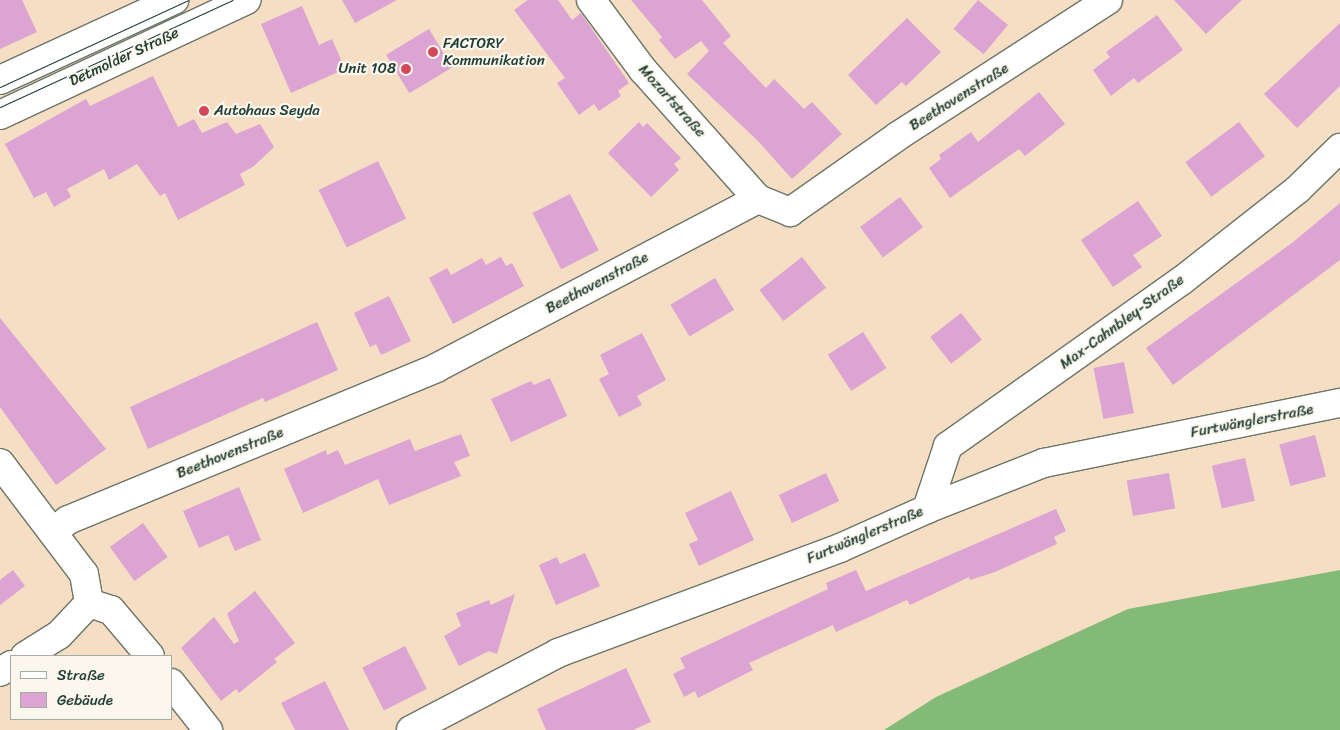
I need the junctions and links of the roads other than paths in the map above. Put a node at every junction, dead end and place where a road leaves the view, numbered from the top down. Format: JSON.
{"nodes":[{"id":1,"x":247,"y":0,"type":"edge"},
{"id":2,"x":591,"y":0,"type":"edge"},
{"id":3,"x":1108,"y":0,"type":"edge"},
{"id":4,"x":171,"y":1,"type":"edge"},
{"id":5,"x":0,"y":80,"type":"edge"},
{"id":6,"x":0,"y":115,"type":"edge"},
{"id":7,"x":1340,"y":148,"type":"edge"},
{"id":8,"x":758,"y":199,"type":"junction"},
{"id":9,"x":1340,"y":403,"type":"edge"},
{"id":10,"x":0,"y":463,"type":"edge"},
{"id":11,"x":927,"y":509,"type":"junction"},
{"id":12,"x":54,"y":531,"type":"junction"},
{"id":13,"x":89,"y":603,"type":"junction"},
{"id":14,"x":27,"y":655,"type":"edge"},
{"id":15,"x":149,"y":655,"type":"edge"},
{"id":16,"x":172,"y":684,"type":"edge"},
{"id":17,"x":208,"y":730,"type":"edge"},
{"id":18,"x":411,"y":730,"type":"edge"}],
"edges":[{"from":1,"to":6,"type":"street","name":"Detmolder Straße"},
{"from":2,"to":8,"type":"street","name":"Mozartstraße"},
{"from":3,"to":8,"type":"street","name":"Beethovenstraße"},
{"from":4,"to":5,"type":"street","name":"Detmolder Straße"},
{"from":7,"to":11,"type":"street","name":"Max-Cahnbley-Straße"},
{"from":8,"to":12,"type":"street","name":"Beethovenstraße"},
{"from":9,"to":11,"type":"street","name":"Furtwänglerstraße"},
{"from":10,"to":12,"type":"street"},
{"from":11,"to":18,"type":"street","name":"Furtwänglerstraße"},
{"from":12,"to":13,"type":"street"},
{"from":13,"to":14,"type":"street"},
{"from":13,"to":15,"type":"street"},
{"from":16,"to":17,"type":"street"}]}
